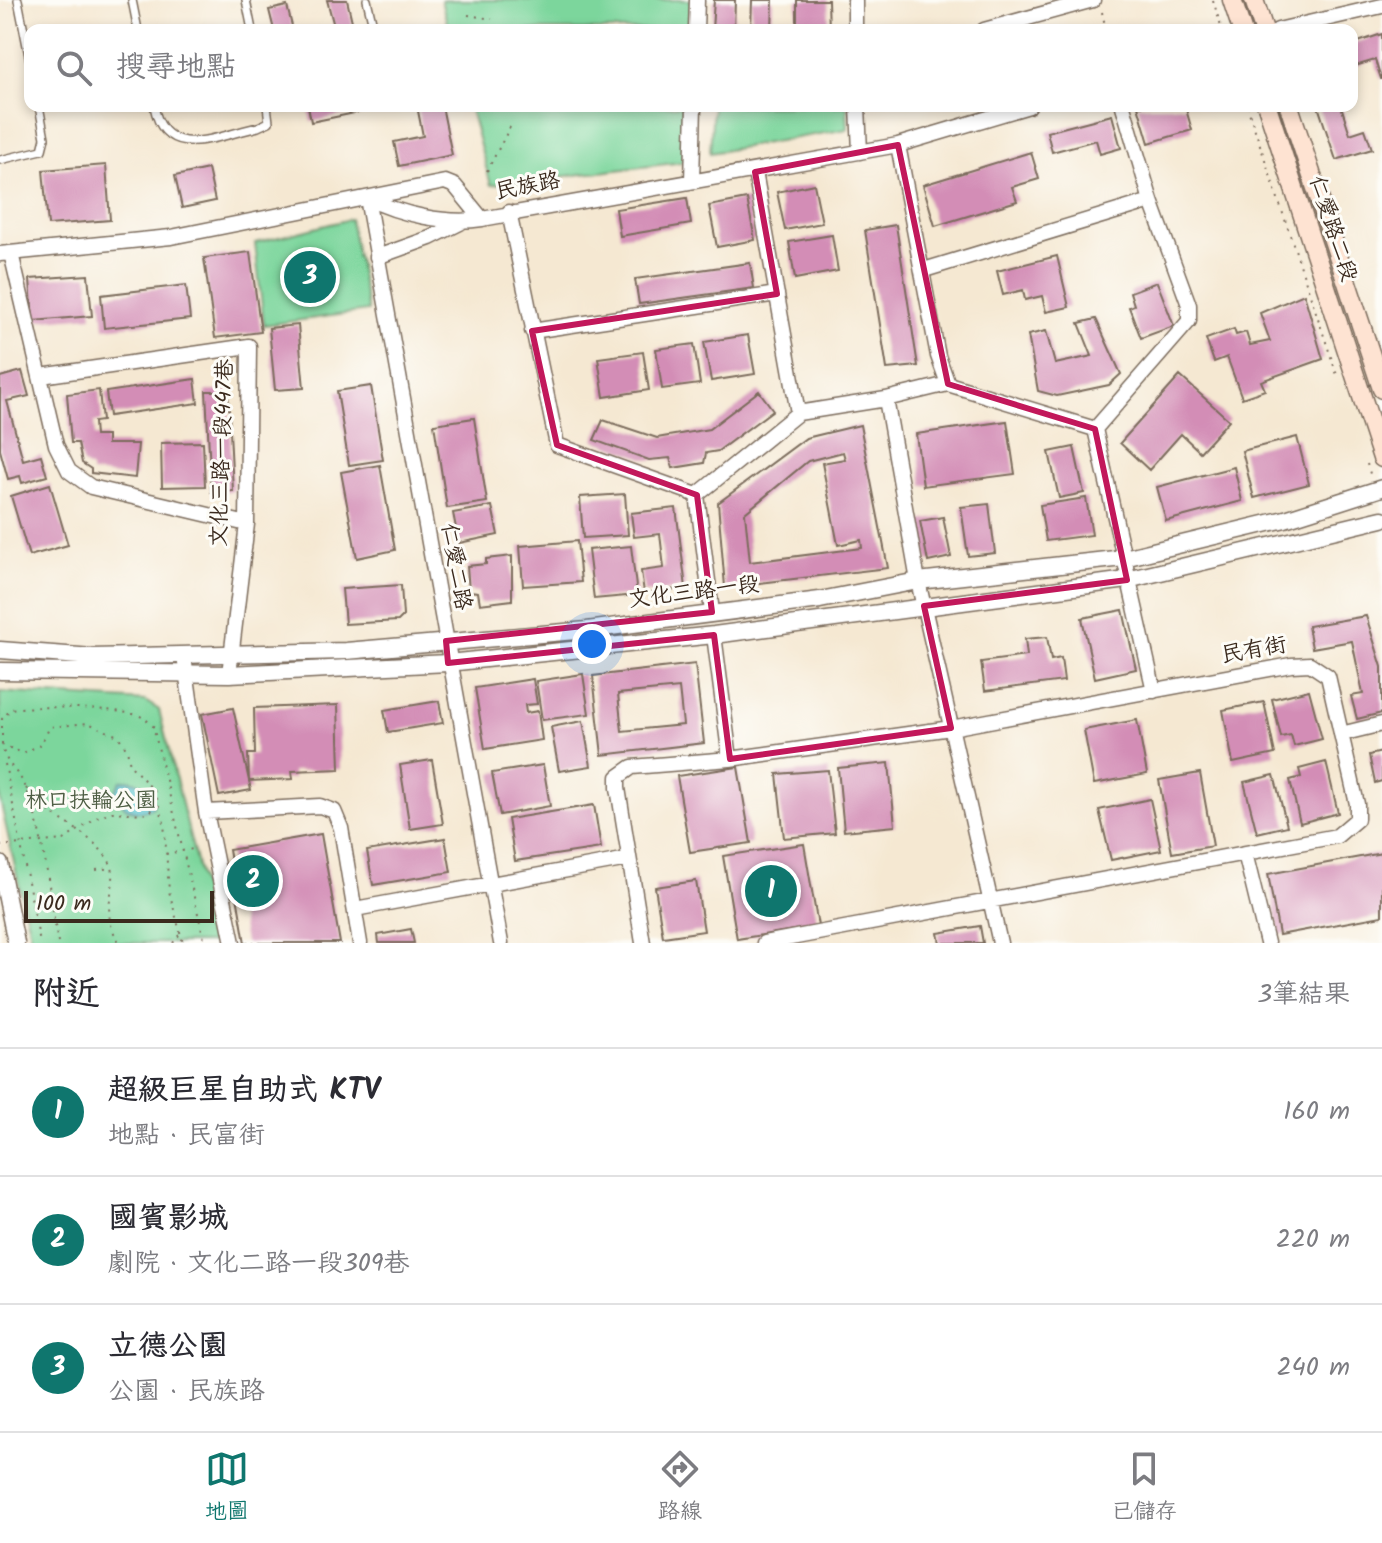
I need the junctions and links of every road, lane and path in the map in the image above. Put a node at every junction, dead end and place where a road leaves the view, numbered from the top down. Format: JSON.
{"nodes":[{"id":1,"x":18,"y":0,"type":"edge"},
{"id":2,"x":132,"y":0,"type":"edge"},
{"id":3,"x":246,"y":0,"type":"edge"},
{"id":4,"x":367,"y":0,"type":"edge"},
{"id":5,"x":697,"y":0,"type":"edge"},
{"id":6,"x":855,"y":0,"type":"edge"},
{"id":7,"x":1093,"y":0,"type":"edge"},
{"id":8,"x":1100,"y":0,"type":"edge"},
{"id":9,"x":1213,"y":0,"type":"edge"},
{"id":10,"x":1232,"y":0,"type":"edge"},
{"id":11,"x":1254,"y":0,"type":"edge"},
{"id":12,"x":1382,"y":6,"type":"edge"},
{"id":13,"x":468,"y":15,"type":"dead end"},
{"id":14,"x":492,"y":19,"type":"dead end"},
{"id":15,"x":137,"y":24,"type":"edge"},
{"id":16,"x":251,"y":24,"type":"edge"},
{"id":17,"x":373,"y":24,"type":"edge"},
{"id":18,"x":696,"y":24,"type":"edge"},
{"id":19,"x":855,"y":24,"type":"edge"},
{"id":20,"x":1006,"y":24,"type":"edge"},
{"id":21,"x":1105,"y":24,"type":"edge"},
{"id":22,"x":1220,"y":24,"type":"edge"},
{"id":23,"x":1240,"y":24,"type":"edge"},
{"id":24,"x":1262,"y":24,"type":"edge"},
{"id":25,"x":1304,"y":24,"type":"edge"},
{"id":26,"x":24,"y":30,"type":"edge"},
{"id":27,"x":40,"y":112,"type":"edge"},
{"id":28,"x":155,"y":112,"type":"edge"},
{"id":29,"x":268,"y":112,"type":"edge"},
{"id":30,"x":694,"y":112,"type":"edge"},
{"id":31,"x":858,"y":112,"type":"edge"},
{"id":32,"x":1009,"y":112,"type":"edge"},
{"id":33,"x":1125,"y":112,"type":"edge"},
{"id":34,"x":1249,"y":112,"type":"edge"},
{"id":35,"x":1269,"y":112,"type":"edge"},
{"id":36,"x":1291,"y":112,"type":"edge"},
{"id":37,"x":510,"y":127,"type":"dead end"},
{"id":38,"x":898,"y":145,"type":"junction"},
{"id":39,"x":860,"y":152,"type":"junction"},
{"id":40,"x":0,"y":160,"type":"edge"},
{"id":41,"x":487,"y":171,"type":"dead end"},
{"id":42,"x":755,"y":172,"type":"junction"},
{"id":43,"x":692,"y":181,"type":"junction"},
{"id":44,"x":367,"y":198,"type":"junction"},
{"id":45,"x":1151,"y":201,"type":"junction"},
{"id":46,"x":509,"y":212,"type":"junction"},
{"id":47,"x":482,"y":219,"type":"junction"},
{"id":48,"x":460,"y":223,"type":"junction"},
{"id":49,"x":5,"y":254,"type":"edge"},
{"id":50,"x":377,"y":257,"type":"junction"},
{"id":51,"x":924,"y":270,"type":"junction"},
{"id":52,"x":777,"y":294,"type":"junction"},
{"id":53,"x":532,"y":331,"type":"junction"},
{"id":54,"x":41,"y":376,"type":"junction"},
{"id":55,"x":948,"y":384,"type":"junction"},
{"id":56,"x":1342,"y":388,"type":"dead end"},
{"id":57,"x":1382,"y":389,"type":"edge"},
{"id":58,"x":886,"y":399,"type":"junction"},
{"id":59,"x":798,"y":413,"type":"junction"},
{"id":60,"x":1095,"y":429,"type":"junction"},
{"id":61,"x":1374,"y":460,"type":"edge"},
{"id":62,"x":1379,"y":490,"type":"edge"},
{"id":63,"x":697,"y":495,"type":"junction"},
{"id":64,"x":1382,"y":519,"type":"edge"},
{"id":65,"x":247,"y":524,"type":"junction"},
{"id":66,"x":1124,"y":558,"type":"junction"},
{"id":67,"x":1127,"y":580,"type":"junction"},
{"id":68,"x":918,"y":581,"type":"junction"},
{"id":69,"x":924,"y":606,"type":"junction"},
{"id":70,"x":712,"y":612,"type":"junction"},
{"id":71,"x":714,"y":635,"type":"junction"},
{"id":72,"x":446,"y":641,"type":"junction"},
{"id":73,"x":0,"y":650,"type":"edge"},
{"id":74,"x":229,"y":654,"type":"junction"},
{"id":75,"x":184,"y":656,"type":"junction"},
{"id":76,"x":448,"y":663,"type":"junction"},
{"id":77,"x":0,"y":671,"type":"edge"},
{"id":78,"x":229,"y":674,"type":"junction"},
{"id":79,"x":185,"y":675,"type":"junction"},
{"id":80,"x":1154,"y":691,"type":"junction"},
{"id":81,"x":1382,"y":724,"type":"edge"},
{"id":82,"x":951,"y":728,"type":"junction"},
{"id":83,"x":1341,"y":734,"type":"junction"},
{"id":84,"x":2,"y":745,"type":"edge"},
{"id":85,"x":730,"y":759,"type":"junction"},
{"id":86,"x":4,"y":761,"type":"junction"},
{"id":87,"x":25,"y":785,"type":"junction"},
{"id":88,"x":161,"y":805,"type":"junction"},
{"id":89,"x":206,"y":812,"type":"junction"},
{"id":90,"x":81,"y":831,"type":"junction"},
{"id":91,"x":40,"y":841,"type":"junction"},
{"id":92,"x":20,"y":842,"type":"junction"},
{"id":93,"x":0,"y":846,"type":"edge"},
{"id":94,"x":193,"y":849,"type":"dead end"},
{"id":95,"x":183,"y":851,"type":"junction"},
{"id":96,"x":1245,"y":853,"type":"junction"},
{"id":97,"x":165,"y":854,"type":"junction"},
{"id":98,"x":628,"y":859,"type":"junction"},
{"id":99,"x":0,"y":864,"type":"edge"},
{"id":100,"x":112,"y":868,"type":"junction"},
{"id":101,"x":96,"y":870,"type":"dead end"},
{"id":102,"x":489,"y":885,"type":"junction"},
{"id":103,"x":991,"y":903,"type":"junction"},
{"id":104,"x":355,"y":909,"type":"junction"},
{"id":105,"x":180,"y":934,"type":"junction"},
{"id":106,"x":16,"y":943,"type":"edge"},
{"id":107,"x":40,"y":943,"type":"edge"},
{"id":108,"x":58,"y":943,"type":"edge"},
{"id":109,"x":120,"y":943,"type":"edge"},
{"id":110,"x":173,"y":943,"type":"edge"},
{"id":111,"x":183,"y":943,"type":"edge"},
{"id":112,"x":205,"y":943,"type":"edge"},
{"id":113,"x":233,"y":943,"type":"edge"},
{"id":114,"x":360,"y":943,"type":"edge"},
{"id":115,"x":501,"y":943,"type":"edge"},
{"id":116,"x":643,"y":943,"type":"edge"},
{"id":117,"x":764,"y":943,"type":"edge"},
{"id":118,"x":1000,"y":943,"type":"edge"},
{"id":119,"x":1267,"y":943,"type":"edge"}],
"edges":[{"from":1,"to":26,"type":"lane"},
{"from":2,"to":15,"type":"lane"},
{"from":3,"to":16,"type":"lane"},
{"from":4,"to":17,"type":"lane"},
{"from":5,"to":18,"type":"street"},
{"from":6,"to":19,"type":"street"},
{"from":7,"to":20,"type":"street"},
{"from":8,"to":21,"type":"path"},
{"from":9,"to":22,"type":"path"},
{"from":10,"to":23,"type":"main road"},
{"from":11,"to":24,"type":"main road"},
{"from":12,"to":25,"type":"street"},
{"from":13,"to":14,"type":"path"},
{"from":27,"to":40,"type":"lane"},
{"from":28,"to":29,"type":"lane"},
{"from":30,"to":43,"type":"street"},
{"from":31,"to":39,"type":"street"},
{"from":32,"to":38,"type":"street","name":"民族路"},
{"from":33,"to":45,"type":"street"},
{"from":34,"to":56,"type":"path"},
{"from":35,"to":61,"type":"main road","name":"仁愛路二段"},
{"from":36,"to":57,"type":"main road","name":"仁愛路二段"},
{"from":37,"to":41,"type":"path"},
{"from":38,"to":39,"type":"street","name":"民族路"},
{"from":38,"to":51,"type":"street"},
{"from":39,"to":42,"type":"street","name":"民族路"},
{"from":42,"to":43,"type":"street","name":"民族路"},
{"from":42,"to":52,"type":"street"},
{"from":43,"to":46,"type":"street","name":"民族路"},
{"from":44,"to":47,"type":"street","name":"民族路"},
{"from":44,"to":48,"type":"street"},
{"from":44,"to":49,"type":"street","name":"民族路"},
{"from":44,"to":50,"type":"street","name":"仁愛二路"},
{"from":45,"to":51,"type":"street"},
{"from":45,"to":60,"type":"street"},
{"from":46,"to":47,"type":"street","name":"民族路"},
{"from":46,"to":53,"type":"street"},
{"from":47,"to":48,"type":"street"},
{"from":48,"to":50,"type":"street"},
{"from":49,"to":54,"type":"street"},
{"from":50,"to":72,"type":"street","name":"仁愛二路"},
{"from":51,"to":55,"type":"street"},
{"from":52,"to":53,"type":"street"},
{"from":52,"to":59,"type":"street"},
{"from":53,"to":63,"type":"street"},
{"from":54,"to":65,"type":"street"},
{"from":54,"to":65,"type":"street","name":"文化三路一段447巷"},
{"from":55,"to":58,"type":"street"},
{"from":55,"to":60,"type":"street"},
{"from":58,"to":59,"type":"street"},
{"from":58,"to":68,"type":"street"},
{"from":59,"to":63,"type":"street"},
{"from":60,"to":66,"type":"street"},
{"from":61,"to":62,"type":"path"},
{"from":62,"to":66,"type":"street","name":"文化三路一段"},
{"from":63,"to":70,"type":"street"},
{"from":64,"to":67,"type":"street","name":"文化三路一段"},
{"from":65,"to":74,"type":"street","name":"文化三路一段447巷"},
{"from":66,"to":67,"type":"street"},
{"from":66,"to":68,"type":"street","name":"文化三路一段"},
{"from":67,"to":69,"type":"street","name":"文化三路一段"},
{"from":67,"to":80,"type":"street"},
{"from":68,"to":69,"type":"street"},
{"from":68,"to":70,"type":"street","name":"文化三路一段"},
{"from":69,"to":71,"type":"street","name":"文化三路一段"},
{"from":69,"to":82,"type":"street"},
{"from":70,"to":72,"type":"street","name":"文化三路一段"},
{"from":71,"to":76,"type":"street","name":"文化三路一段"},
{"from":71,"to":85,"type":"street"},
{"from":72,"to":74,"type":"street","name":"文化三路一段"},
{"from":72,"to":76,"type":"street","name":"仁愛二路"},
{"from":73,"to":75,"type":"street","name":"文化三路一段"},
{"from":74,"to":75,"type":"street","name":"文化三路一段"},
{"from":74,"to":78,"type":"street","name":"文化三路一段447巷"},
{"from":75,"to":79,"type":"street"},
{"from":76,"to":78,"type":"street","name":"文化三路一段"},
{"from":76,"to":102,"type":"street","name":"仁愛二路"},
{"from":77,"to":79,"type":"street","name":"文化三路一段"},
{"from":78,"to":79,"type":"street","name":"文化三路一段"},
{"from":79,"to":89,"type":"street"},
{"from":80,"to":82,"type":"street","name":"民有街"},
{"from":80,"to":83,"type":"street","name":"民有街"},
{"from":81,"to":83,"type":"street"},
{"from":82,"to":85,"type":"street","name":"民有街"},
{"from":82,"to":103,"type":"street"},
{"from":83,"to":96,"type":"street","name":"民有街"},
{"from":84,"to":86,"type":"path"},
{"from":84,"to":88,"type":"path"},
{"from":84,"to":95,"type":"path"},
{"from":85,"to":98,"type":"street","name":"民有街"},
{"from":86,"to":87,"type":"path"},
{"from":86,"to":92,"type":"path"},
{"from":87,"to":90,"type":"path"},
{"from":87,"to":91,"type":"path"},
{"from":88,"to":90,"type":"path"},
{"from":88,"to":97,"type":"path"},
{"from":89,"to":104,"type":"street"},
{"from":89,"to":113,"type":"street"},
{"from":90,"to":91,"type":"path"},
{"from":90,"to":100,"type":"path"},
{"from":91,"to":92,"type":"path"},
{"from":91,"to":108,"type":"path"},
{"from":92,"to":93,"type":"path"},
{"from":92,"to":107,"type":"path"},
{"from":94,"to":95,"type":"path"},
{"from":95,"to":97,"type":"path"},
{"from":95,"to":112,"type":"path"},
{"from":96,"to":103,"type":"street","name":"民有街"},
{"from":96,"to":119,"type":"street"},
{"from":97,"to":105,"type":"path"},
{"from":98,"to":102,"type":"street"},
{"from":98,"to":116,"type":"street"},
{"from":99,"to":106,"type":"street"},
{"from":100,"to":101,"type":"path"},
{"from":100,"to":109,"type":"path"},
{"from":102,"to":104,"type":"street"},
{"from":102,"to":115,"type":"street","name":"仁愛二路"},
{"from":103,"to":117,"type":"street","name":"民有街"},
{"from":103,"to":118,"type":"street"},
{"from":104,"to":114,"type":"street"},
{"from":105,"to":110,"type":"path"},
{"from":105,"to":111,"type":"path"}]}
